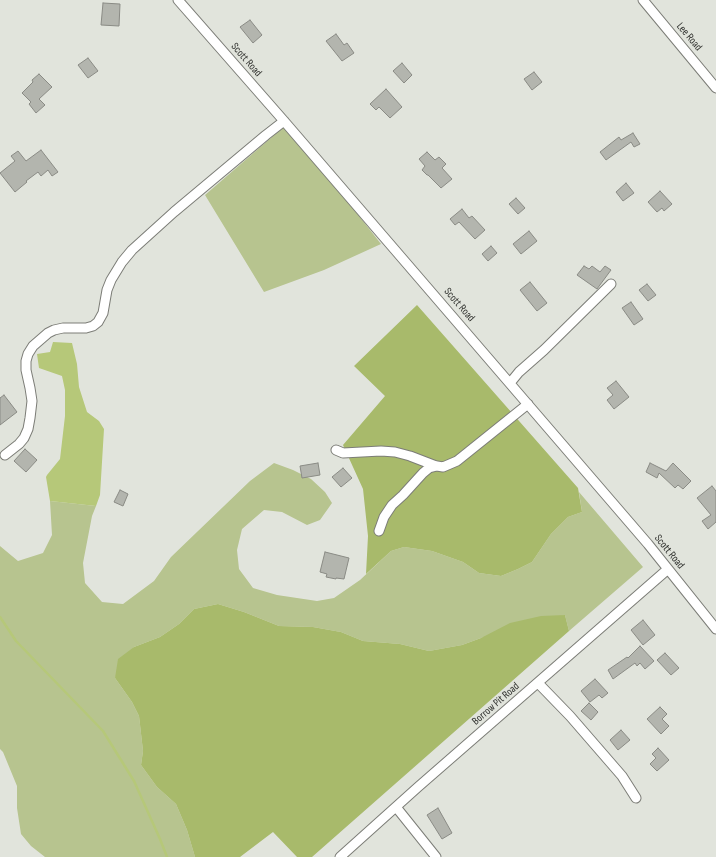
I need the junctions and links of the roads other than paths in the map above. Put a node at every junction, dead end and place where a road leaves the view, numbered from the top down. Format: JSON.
{"nodes":[{"id":1,"x":178,"y":0,"type":"edge"},
{"id":2,"x":643,"y":0,"type":"edge"},
{"id":3,"x":716,"y":88,"type":"edge"},
{"id":4,"x":284,"y":121,"type":"junction"},
{"id":5,"x":611,"y":284,"type":"dead end"},
{"id":6,"x":510,"y":383,"type":"junction"},
{"id":7,"x":528,"y":404,"type":"junction"},
{"id":8,"x":336,"y":450,"type":"dead end"},
{"id":9,"x":5,"y":455,"type":"dead end"},
{"id":10,"x":437,"y":466,"type":"junction"},
{"id":11,"x":379,"y":531,"type":"dead end"},
{"id":12,"x":668,"y":569,"type":"junction"},
{"id":13,"x":716,"y":629,"type":"edge"},
{"id":14,"x":538,"y":683,"type":"junction"},
{"id":15,"x":636,"y":798,"type":"dead end"},
{"id":16,"x":396,"y":808,"type":"junction"},
{"id":17,"x":340,"y":857,"type":"edge"},
{"id":18,"x":436,"y":857,"type":"edge"}],
"edges":[{"from":1,"to":4,"type":"street","name":"Scott Road"},
{"from":2,"to":3,"type":"street","name":"Lee Road"},
{"from":4,"to":6,"type":"street","name":"Scott Road"},
{"from":4,"to":9,"type":"street"},
{"from":5,"to":6,"type":"street"},
{"from":6,"to":7,"type":"street","name":"Scott Road"},
{"from":7,"to":10,"type":"street"},
{"from":7,"to":12,"type":"street","name":"Scott Road"},
{"from":8,"to":10,"type":"street"},
{"from":10,"to":11,"type":"street"},
{"from":12,"to":13,"type":"street","name":"Scott Road"},
{"from":12,"to":14,"type":"street","name":"Borrow Pit Road"},
{"from":14,"to":15,"type":"street"},
{"from":14,"to":16,"type":"street","name":"Borrow Pit Road"},
{"from":16,"to":17,"type":"street","name":"Borrow Pit Road"},
{"from":16,"to":18,"type":"street"}]}
